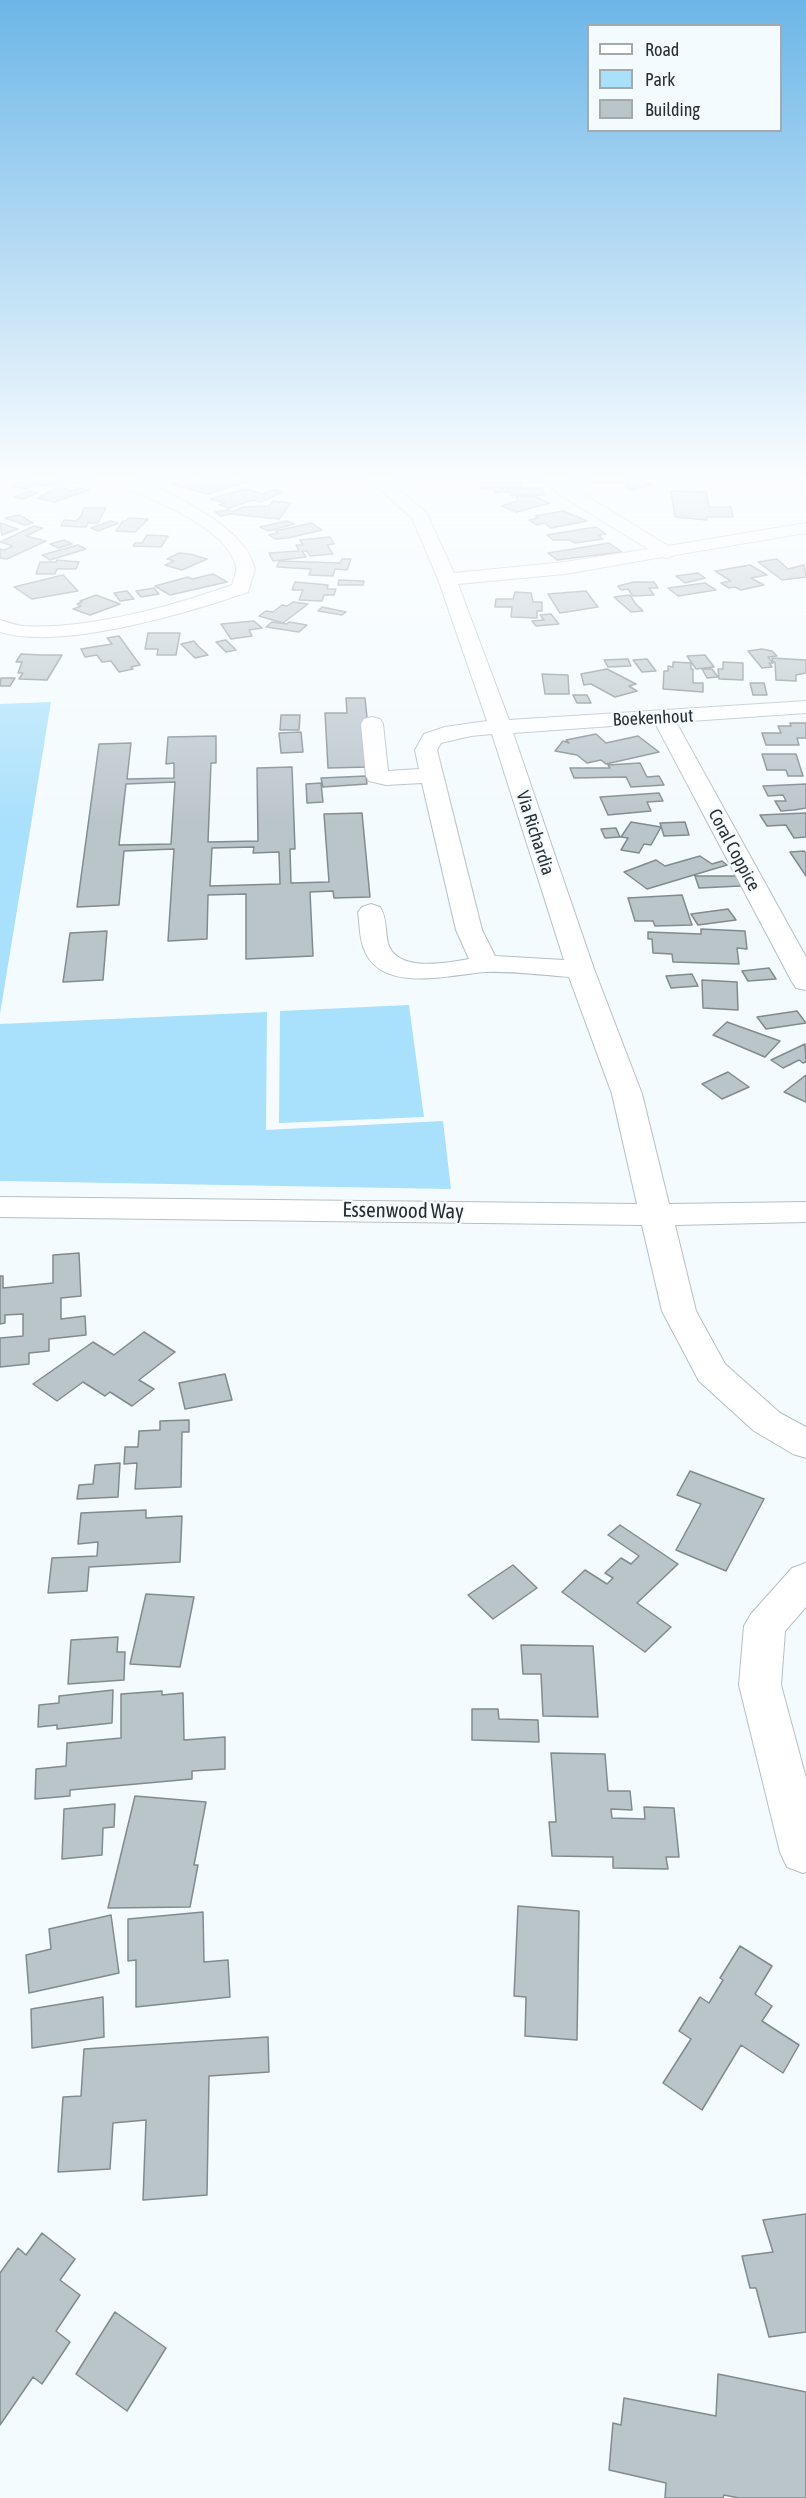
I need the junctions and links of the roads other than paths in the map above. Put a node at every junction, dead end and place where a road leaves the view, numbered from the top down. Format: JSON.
{"nodes":[{"id":1,"x":230,"y":592,"type":"edge"},
{"id":2,"x":452,"y":592,"type":"edge"},
{"id":3,"x":0,"y":626,"type":"edge"},
{"id":4,"x":806,"y":707,"type":"edge"},
{"id":5,"x":662,"y":717,"type":"junction"},
{"id":6,"x":372,"y":724,"type":"dead end"},
{"id":7,"x":500,"y":726,"type":"junction"},
{"id":8,"x":432,"y":776,"type":"junction"},
{"id":9,"x":371,"y":912,"type":"dead end"},
{"id":10,"x":485,"y":964,"type":"junction"},
{"id":11,"x":580,"y":969,"type":"junction"},
{"id":12,"x":806,"y":982,"type":"edge"},
{"id":13,"x":0,"y":1207,"type":"edge"},
{"id":14,"x":806,"y":1212,"type":"edge"},
{"id":15,"x":656,"y":1215,"type":"junction"},
{"id":16,"x":806,"y":1444,"type":"edge"},
{"id":17,"x":806,"y":1579,"type":"edge"},
{"id":18,"x":803,"y":1852,"type":"dead end"}],
"edges":[{"from":1,"to":3,"type":"street"},
{"from":2,"to":7,"type":"street","name":"Via Richardia"},
{"from":4,"to":5,"type":"street","name":"Boekenhout"},
{"from":5,"to":7,"type":"street","name":"Boekenhout"},
{"from":5,"to":12,"type":"street","name":"Coral Coppice"},
{"from":6,"to":8,"type":"street"},
{"from":7,"to":8,"type":"street","name":"Boekenhout"},
{"from":7,"to":11,"type":"street","name":"Via Richardia"},
{"from":8,"to":10,"type":"street"},
{"from":9,"to":10,"type":"street"},
{"from":10,"to":11,"type":"street"},
{"from":11,"to":15,"type":"street","name":"Via Richardia"},
{"from":13,"to":15,"type":"street","name":"Essenwood Way"},
{"from":14,"to":15,"type":"street","name":"Essenwood Way"},
{"from":15,"to":16,"type":"street","name":"Via Richardia"},
{"from":17,"to":18,"type":"street"}]}
